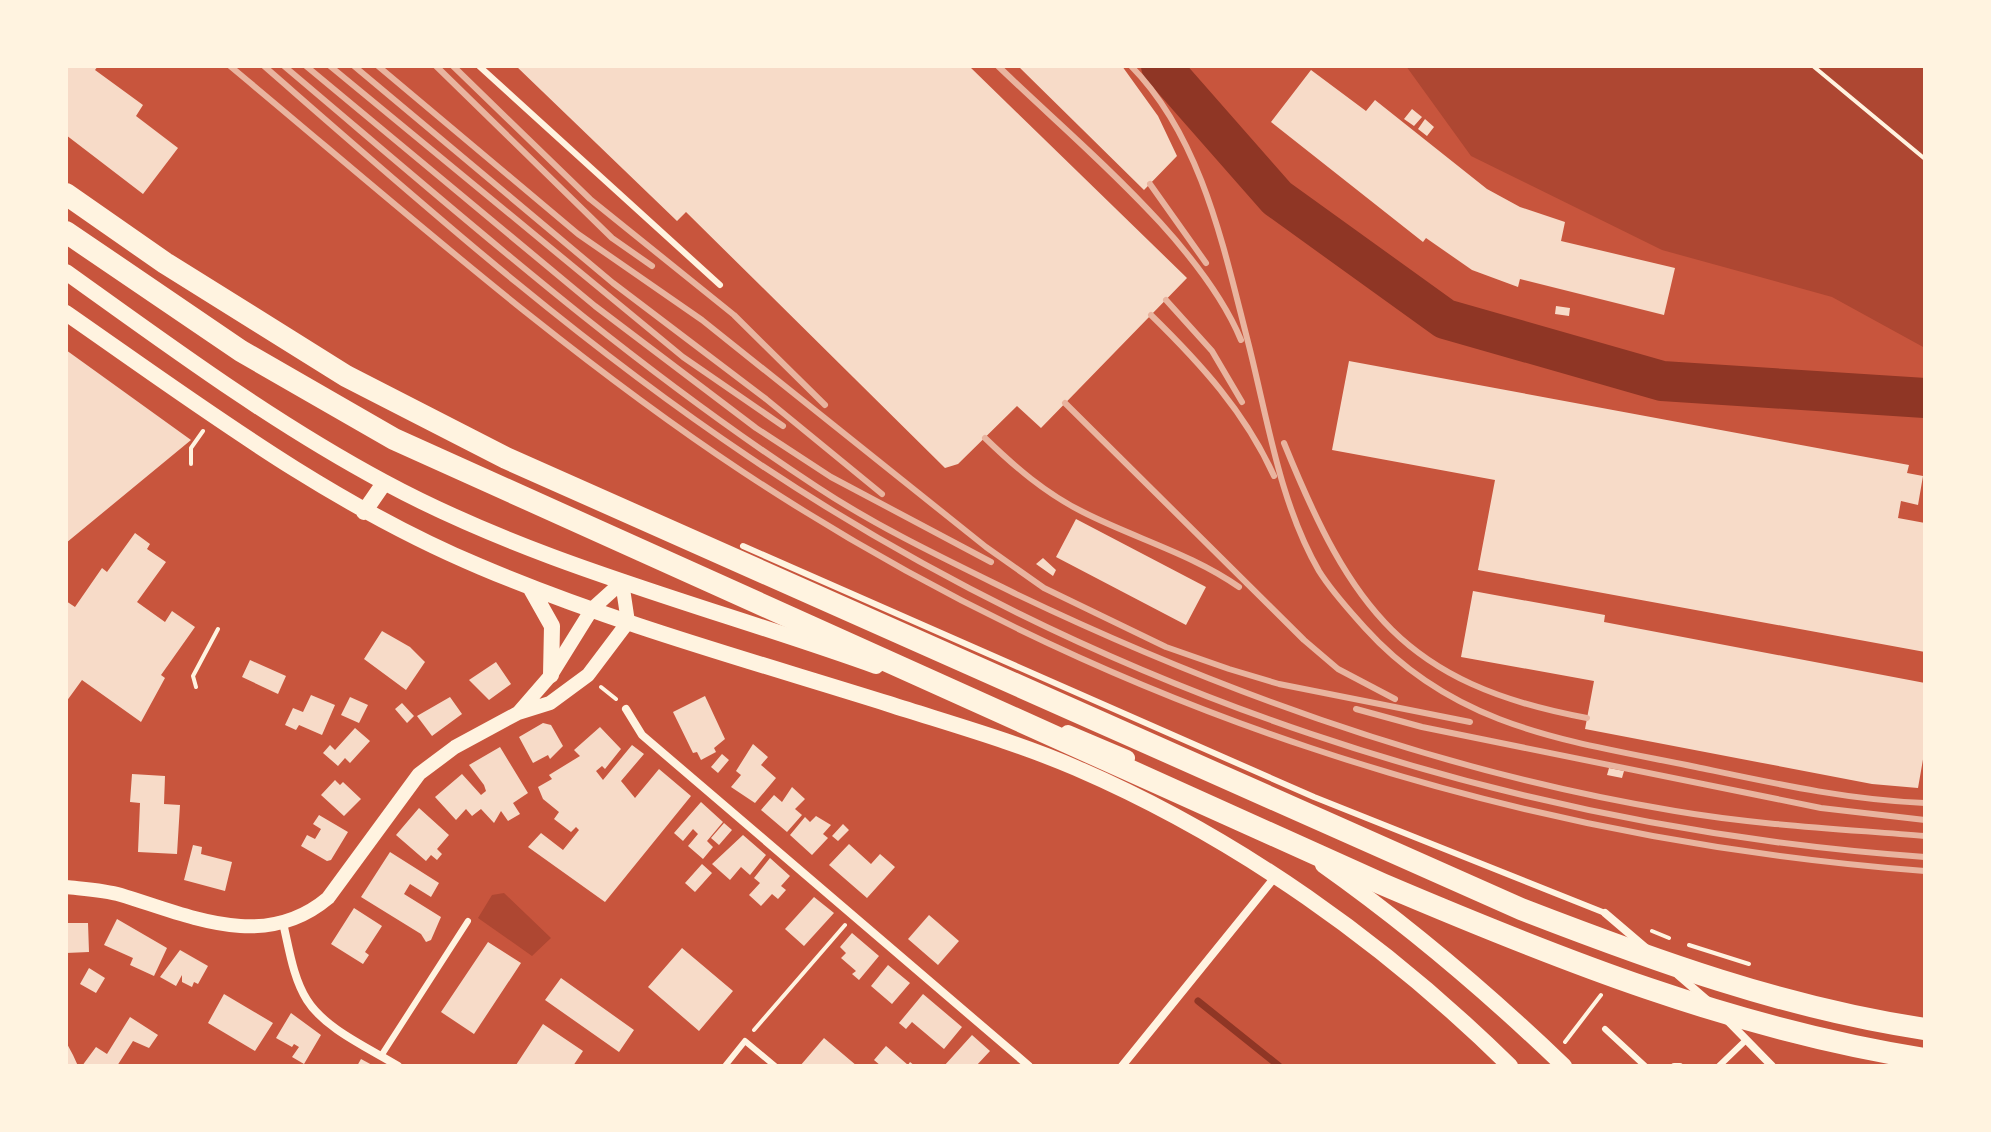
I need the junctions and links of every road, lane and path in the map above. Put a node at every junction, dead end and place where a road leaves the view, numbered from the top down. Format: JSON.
{"nodes":[{"id":1,"x":479,"y":66,"type":"edge"},
{"id":2,"x":1813,"y":66,"type":"edge"},
{"id":3,"x":1925,"y":159,"type":"edge"},
{"id":4,"x":66,"y":194,"type":"edge"},
{"id":5,"x":66,"y":232,"type":"edge"},
{"id":6,"x":66,"y":272,"type":"edge"},
{"id":7,"x":720,"y":285,"type":"dead end"},
{"id":8,"x":66,"y":313,"type":"edge"},
{"id":9,"x":200,"y":437,"type":"dead end"},
{"id":10,"x":191,"y":464,"type":"dead end"},
{"id":11,"x":384,"y":483,"type":"junction"},
{"id":12,"x":364,"y":512,"type":"junction"},
{"id":13,"x":743,"y":546,"type":"dead end"},
{"id":14,"x":622,"y":582,"type":"junction"},
{"id":15,"x":530,"y":587,"type":"junction"},
{"id":16,"x":592,"y":609,"type":"junction"},
{"id":17,"x":628,"y":622,"type":"junction"},
{"id":18,"x":218,"y":629,"type":"dead end"},
{"id":19,"x":551,"y":675,"type":"junction"},
{"id":20,"x":588,"y":675,"type":"junction"},
{"id":21,"x":196,"y":687,"type":"dead end"},
{"id":22,"x":626,"y":709,"type":"joint"},
{"id":23,"x":518,"y":713,"type":"junction"},
{"id":24,"x":1277,"y":875,"type":"junction"},
{"id":25,"x":66,"y":887,"type":"edge"},
{"id":26,"x":1605,"y":913,"type":"joint"},
{"id":27,"x":853,"y":916,"type":"junction"},
{"id":28,"x":468,"y":921,"type":"dead end"},
{"id":29,"x":283,"y":923,"type":"junction"},
{"id":30,"x":1646,"y":929,"type":"dead end"},
{"id":31,"x":1673,"y":940,"type":"dead end"},
{"id":32,"x":1687,"y":944,"type":"dead end"},
{"id":33,"x":1757,"y":966,"type":"dead end"},
{"id":34,"x":1604,"y":987,"type":"dead end"},
{"id":35,"x":1605,"y":1029,"type":"dead end"},
{"id":36,"x":1925,"y":1029,"type":"edge"},
{"id":37,"x":1746,"y":1040,"type":"junction"},
{"id":38,"x":745,"y":1041,"type":"junction"},
{"id":39,"x":381,"y":1056,"type":"junction"},
{"id":40,"x":1925,"y":1059,"type":"edge"},
{"id":41,"x":1559,"y":1061,"type":"edge"},
{"id":42,"x":398,"y":1066,"type":"edge"},
{"id":43,"x":725,"y":1066,"type":"edge"},
{"id":44,"x":775,"y":1066,"type":"edge"},
{"id":45,"x":1029,"y":1066,"type":"edge"},
{"id":46,"x":1122,"y":1066,"type":"edge"},
{"id":47,"x":1510,"y":1066,"type":"edge"},
{"id":48,"x":1645,"y":1066,"type":"edge"},
{"id":49,"x":1719,"y":1066,"type":"edge"},
{"id":50,"x":1772,"y":1066,"type":"edge"}],
"edges":[{"from":1,"to":7,"type":"lane"},
{"from":2,"to":3,"type":"path"},
{"from":4,"to":36,"type":"highway"},
{"from":5,"to":40,"type":"highway"},
{"from":6,"to":11,"type":"main road"},
{"from":8,"to":12,"type":"main road"},
{"from":9,"to":10,"type":"path"},
{"from":11,"to":12,"type":"main road"},
{"from":11,"to":14,"type":"main road"},
{"from":12,"to":15,"type":"main road"},
{"from":13,"to":26,"type":"lane"},
{"from":14,"to":16,"type":"street"},
{"from":14,"to":17,"type":"street"},
{"from":14,"to":41,"type":"main road"},
{"from":15,"to":16,"type":"main road"},
{"from":15,"to":19,"type":"main road"},
{"from":16,"to":17,"type":"main road"},
{"from":16,"to":19,"type":"street"},
{"from":17,"to":20,"type":"street"},
{"from":17,"to":24,"type":"main road"},
{"from":18,"to":21,"type":"path"},
{"from":19,"to":23,"type":"street"},
{"from":20,"to":22,"type":"path"},
{"from":20,"to":23,"type":"street"},
{"from":22,"to":27,"type":"street"},
{"from":23,"to":29,"type":"street"},
{"from":24,"to":46,"type":"street"},
{"from":24,"to":47,"type":"main road"},
{"from":25,"to":29,"type":"street"},
{"from":26,"to":37,"type":"street"},
{"from":27,"to":38,"type":"path"},
{"from":27,"to":45,"type":"street"},
{"from":28,"to":39,"type":"lane"},
{"from":29,"to":39,"type":"street"},
{"from":30,"to":31,"type":"path"},
{"from":32,"to":33,"type":"path"},
{"from":34,"to":41,"type":"path"},
{"from":35,"to":48,"type":"lane"},
{"from":37,"to":49,"type":"lane"},
{"from":37,"to":50,"type":"street"},
{"from":38,"to":43,"type":"lane"},
{"from":38,"to":44,"type":"lane"},
{"from":39,"to":42,"type":"street"}]}
